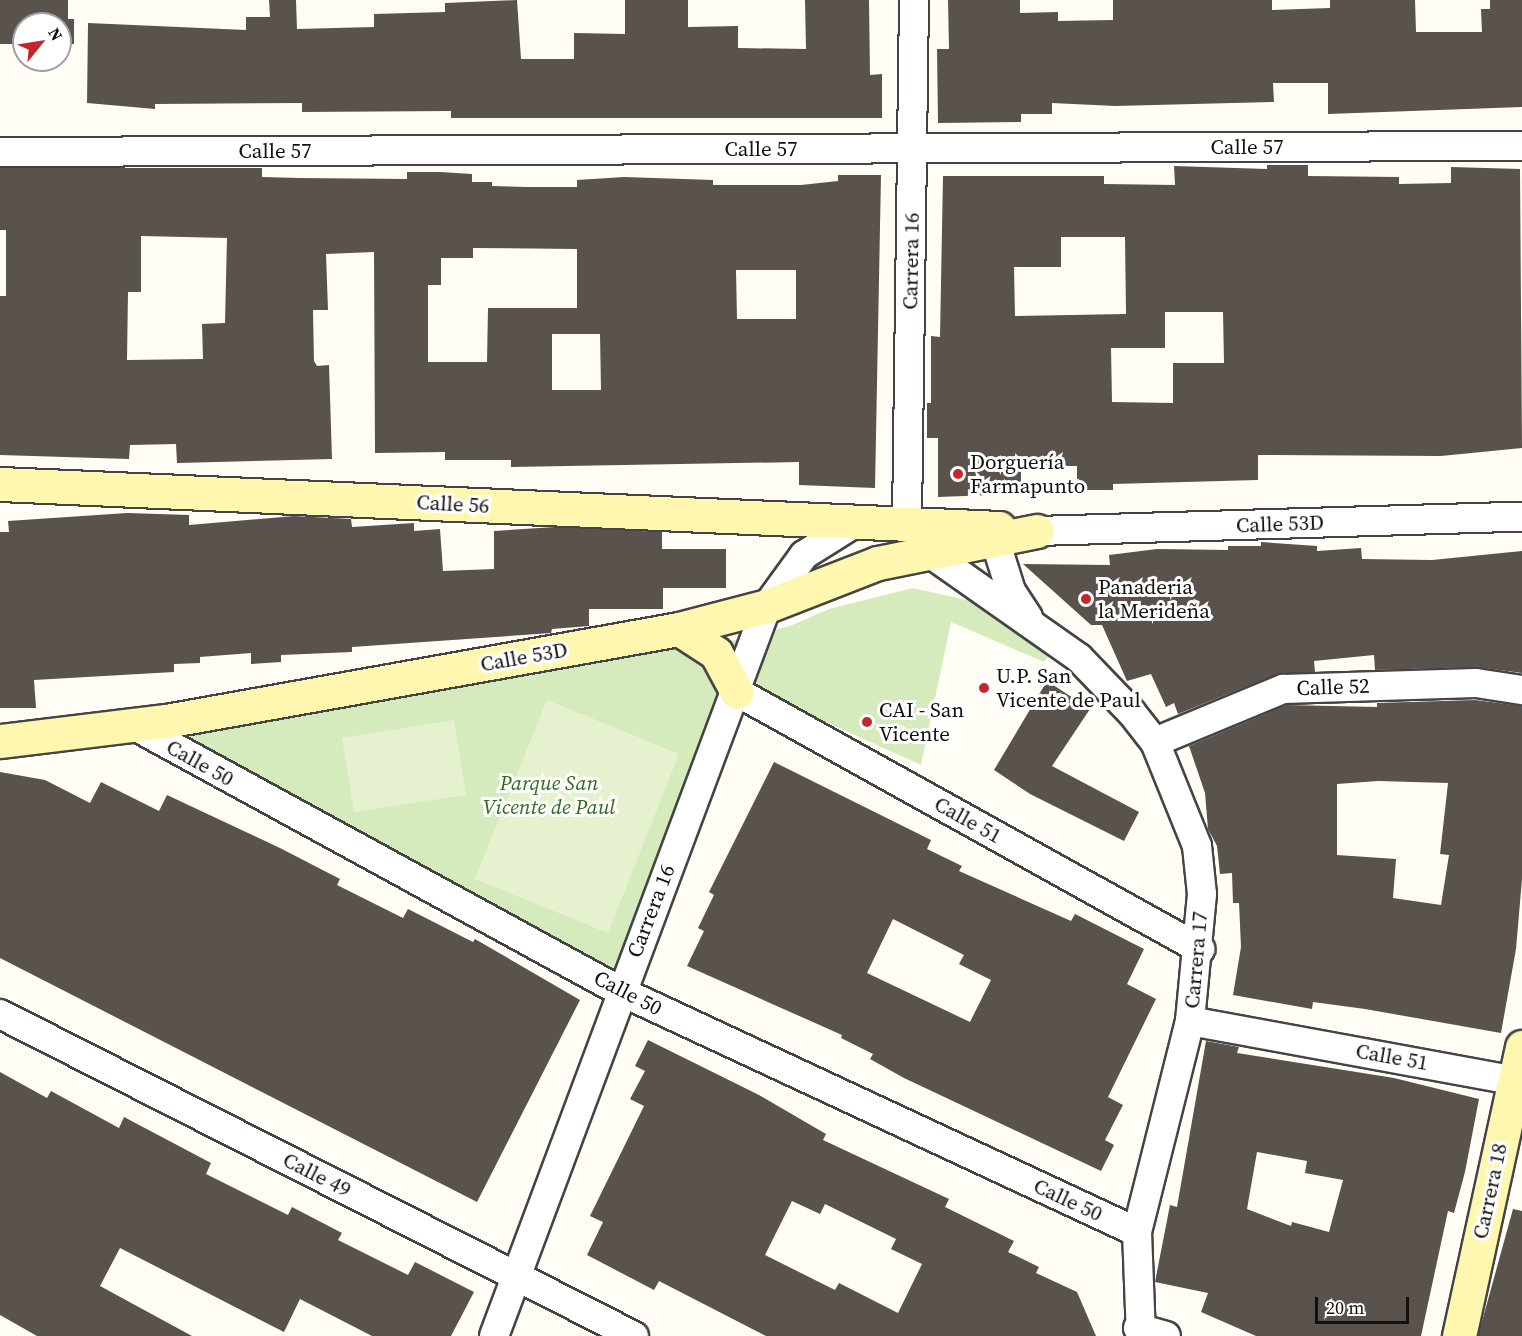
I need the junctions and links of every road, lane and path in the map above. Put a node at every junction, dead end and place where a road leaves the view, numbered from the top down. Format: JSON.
{"nodes":[{"id":1,"x":914,"y":0,"type":"edge"},
{"id":2,"x":1522,"y":146,"type":"edge"},
{"id":3,"x":912,"y":149,"type":"junction"},
{"id":4,"x":0,"y":152,"type":"edge"},
{"id":5,"x":0,"y":484,"type":"edge"},
{"id":6,"x":1522,"y":517,"type":"edge"},
{"id":7,"x":858,"y":521,"type":"junction"},
{"id":8,"x":907,"y":521,"type":"junction"},
{"id":9,"x":1037,"y":531,"type":"junction"},
{"id":10,"x":995,"y":540,"type":"junction"},
{"id":11,"x":930,"y":554,"type":"junction"},
{"id":12,"x":767,"y":606,"type":"junction"},
{"id":13,"x":679,"y":629,"type":"junction"},
{"id":14,"x":1043,"y":634,"type":"junction"},
{"id":15,"x":1522,"y":690,"type":"edge"},
{"id":16,"x":737,"y":692,"type":"junction"},
{"id":17,"x":133,"y":725,"type":"junction"},
{"id":18,"x":0,"y":741,"type":"edge"},
{"id":19,"x":1155,"y":742,"type":"junction"},
{"id":20,"x":1200,"y":949,"type":"junction"},
{"id":21,"x":620,"y":991,"type":"junction"},
{"id":22,"x":0,"y":1014,"type":"edge"},
{"id":23,"x":1190,"y":1021,"type":"junction"},
{"id":24,"x":1522,"y":1047,"type":"edge"},
{"id":25,"x":1518,"y":1080,"type":"edge"},
{"id":26,"x":1137,"y":1232,"type":"junction"},
{"id":27,"x":517,"y":1276,"type":"junction"},
{"id":28,"x":1139,"y":1332,"type":"edge"},
{"id":29,"x":494,"y":1336,"type":"edge"},
{"id":30,"x":634,"y":1336,"type":"edge"},
{"id":31,"x":1166,"y":1336,"type":"edge"},
{"id":32,"x":1459,"y":1336,"type":"edge"}],
"edges":[{"from":1,"to":3,"type":"street","name":"Carrera 16"},
{"from":2,"to":3,"type":"street","name":"Calle 57"},
{"from":3,"to":4,"type":"street","name":"Calle 57"},
{"from":3,"to":8,"type":"street","name":"Carrera 16"},
{"from":5,"to":7,"type":"street","name":"Calle 56"},
{"from":6,"to":9,"type":"street","name":"Calle 53D"},
{"from":7,"to":8,"type":"street","name":"Calle 56"},
{"from":7,"to":12,"type":"street","name":"Carrera 16"},
{"from":8,"to":9,"type":"street","name":"Calle 53D"},
{"from":9,"to":10,"type":"street","name":"Calle 53D"},
{"from":10,"to":11,"type":"street","name":"Calle 53D"},
{"from":10,"to":14,"type":"street","name":"Carrera 17"},
{"from":11,"to":12,"type":"street","name":"Calle 53D"},
{"from":11,"to":14,"type":"street","name":"Carrera 17"},
{"from":12,"to":13,"type":"street","name":"Calle 53D"},
{"from":12,"to":16,"type":"street","name":"Carrera 16"},
{"from":13,"to":16,"type":"street"},
{"from":13,"to":17,"type":"street","name":"Calle 53D"},
{"from":14,"to":19,"type":"street","name":"Carrera 17"},
{"from":15,"to":19,"type":"street","name":"Calle 52"},
{"from":16,"to":20,"type":"street","name":"Calle 51"},
{"from":16,"to":21,"type":"street","name":"Carrera 16"},
{"from":17,"to":18,"type":"street","name":"Calle 53D"},
{"from":17,"to":21,"type":"street","name":"Calle 50"},
{"from":19,"to":20,"type":"street","name":"Carrera 17"},
{"from":20,"to":23,"type":"street","name":"Carrera 17"},
{"from":21,"to":26,"type":"street","name":"Calle 50"},
{"from":21,"to":27,"type":"street","name":"Carrera 16"},
{"from":22,"to":27,"type":"street","name":"Calle 49"},
{"from":23,"to":25,"type":"street","name":"Calle 51"},
{"from":23,"to":26,"type":"street","name":"Carrera 17"},
{"from":24,"to":25,"type":"street","name":"Carrera 18"},
{"from":25,"to":32,"type":"street","name":"Carrera 18"},
{"from":26,"to":28,"type":"street","name":"Carrera 17"},
{"from":27,"to":29,"type":"street","name":"Carrera 16"},
{"from":27,"to":30,"type":"street","name":"Calle 49"},
{"from":28,"to":31,"type":"street"}]}
